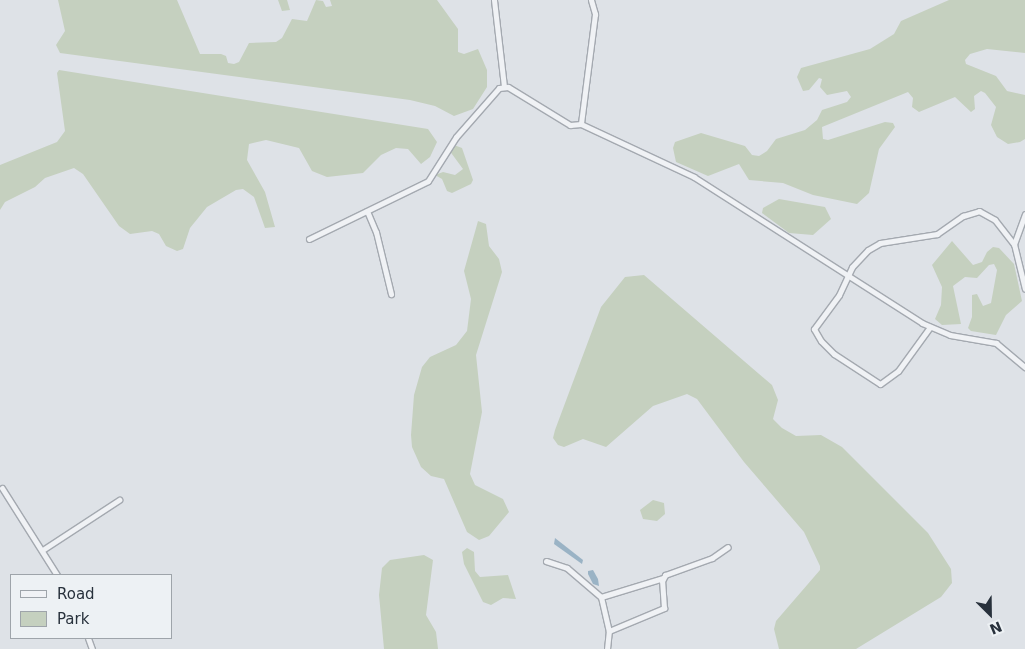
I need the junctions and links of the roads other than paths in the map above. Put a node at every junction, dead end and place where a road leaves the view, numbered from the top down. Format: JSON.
{"nodes":[{"id":1,"x":494,"y":0,"type":"edge"},
{"id":2,"x":591,"y":0,"type":"edge"},
{"id":3,"x":504,"y":86,"type":"junction"},
{"id":4,"x":581,"y":124,"type":"junction"},
{"id":5,"x":367,"y":211,"type":"junction"},
{"id":6,"x":1025,"y":214,"type":"edge"},
{"id":7,"x":309,"y":239,"type":"dead end"},
{"id":8,"x":1014,"y":244,"type":"junction"},
{"id":9,"x":847,"y":275,"type":"junction"},
{"id":10,"x":1025,"y":289,"type":"edge"},
{"id":11,"x":391,"y":294,"type":"dead end"},
{"id":12,"x":930,"y":328,"type":"junction"},
{"id":13,"x":1025,"y":366,"type":"edge"},
{"id":14,"x":2,"y":488,"type":"dead end"},
{"id":15,"x":118,"y":500,"type":"dead end"},
{"id":16,"x":728,"y":547,"type":"dead end"},
{"id":17,"x":44,"y":549,"type":"junction"},
{"id":18,"x":546,"y":561,"type":"dead end"},
{"id":19,"x":57,"y":574,"type":"edge"},
{"id":20,"x":662,"y":578,"type":"junction"},
{"id":21,"x":601,"y":598,"type":"junction"},
{"id":22,"x":609,"y":631,"type":"junction"},
{"id":23,"x":607,"y":649,"type":"edge"}],
"edges":[{"from":1,"to":3,"type":"street"},
{"from":2,"to":4,"type":"street"},
{"from":3,"to":4,"type":"street"},
{"from":3,"to":5,"type":"street"},
{"from":4,"to":9,"type":"street"},
{"from":5,"to":7,"type":"street"},
{"from":5,"to":11,"type":"street"},
{"from":6,"to":8,"type":"street"},
{"from":8,"to":9,"type":"street"},
{"from":8,"to":10,"type":"street"},
{"from":9,"to":12,"type":"street"},
{"from":9,"to":12,"type":"street"},
{"from":12,"to":13,"type":"street"},
{"from":14,"to":17,"type":"street"},
{"from":15,"to":17,"type":"street"},
{"from":16,"to":20,"type":"street"},
{"from":17,"to":19,"type":"street"},
{"from":18,"to":21,"type":"street"},
{"from":20,"to":21,"type":"street"},
{"from":20,"to":22,"type":"street"},
{"from":21,"to":22,"type":"street"},
{"from":22,"to":23,"type":"street"}]}
